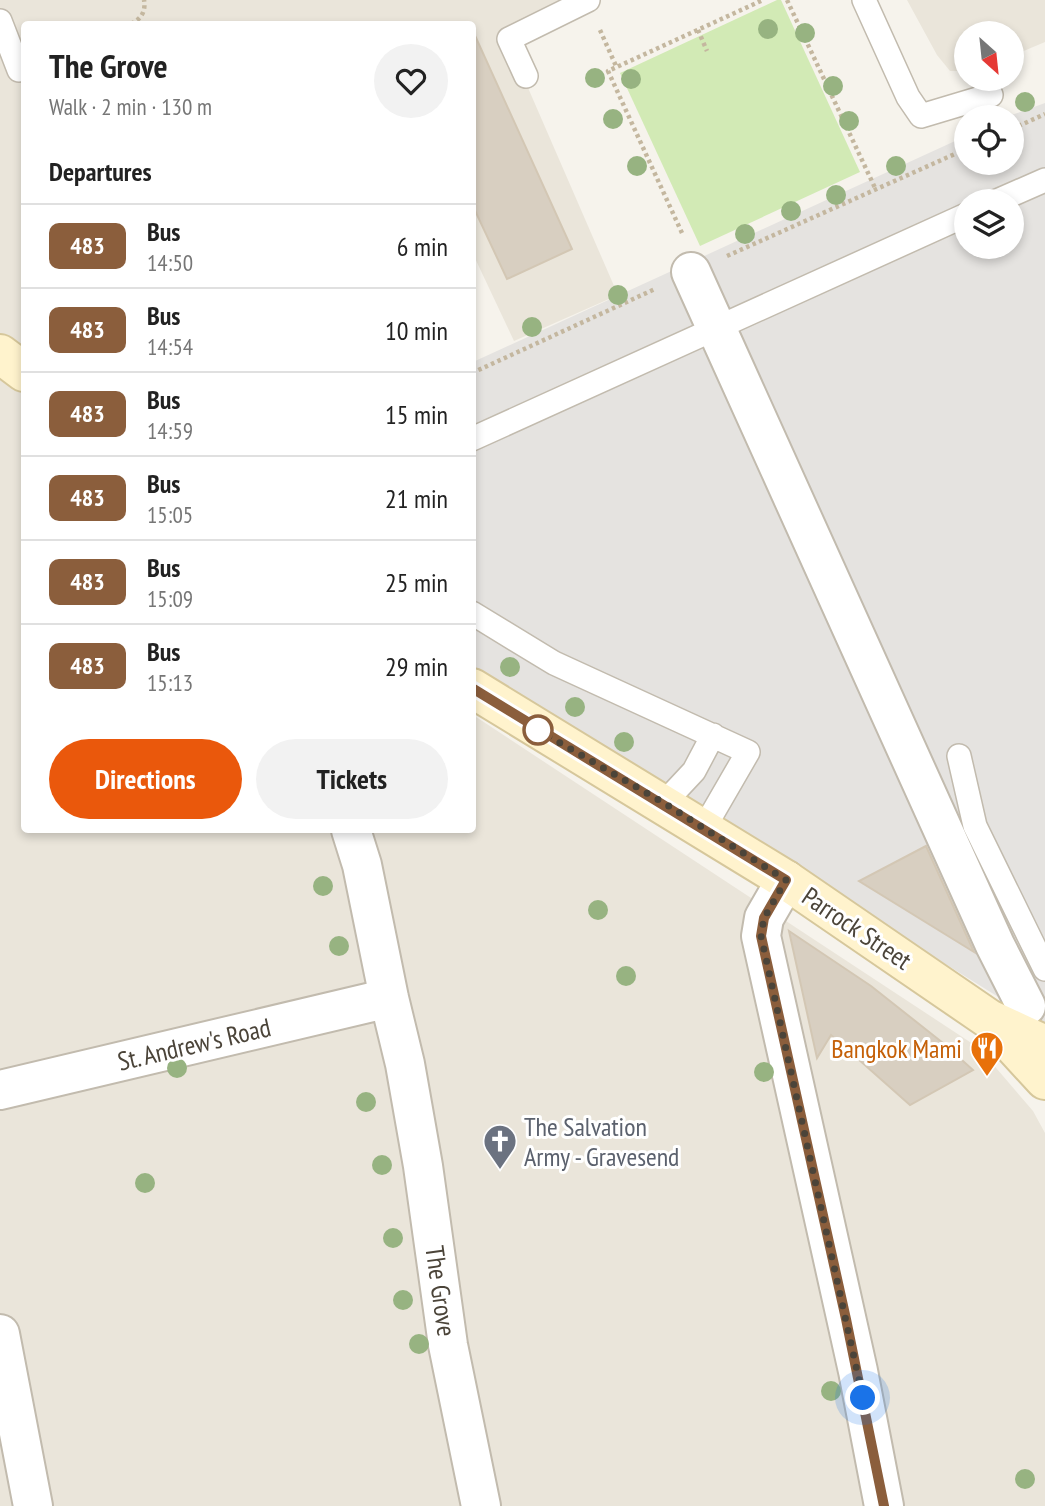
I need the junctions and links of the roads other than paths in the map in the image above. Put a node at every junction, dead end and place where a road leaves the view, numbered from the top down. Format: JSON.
{"nodes":[{"id":1,"x":588,"y":0,"type":"edge"},
{"id":2,"x":864,"y":0,"type":"edge"},
{"id":3,"x":0,"y":21,"type":"edge"},
{"id":4,"x":17,"y":71,"type":"edge"},
{"id":5,"x":526,"y":76,"type":"dead end"},
{"id":6,"x":992,"y":95,"type":"dead end"},
{"id":7,"x":1045,"y":180,"type":"edge"},
{"id":8,"x":1024,"y":189,"type":"edge"},
{"id":9,"x":954,"y":220,"type":"edge"},
{"id":10,"x":689,"y":258,"type":"road end"},
{"id":11,"x":717,"y":328,"type":"junction"},
{"id":12,"x":0,"y":354,"type":"edge"},
{"id":13,"x":21,"y":370,"type":"edge"},
{"id":14,"x":476,"y":437,"type":"edge"},
{"id":15,"x":476,"y":615,"type":"edge"},
{"id":16,"x":476,"y":691,"type":"edge"},
{"id":17,"x":713,"y":735,"type":"junction"},
{"id":18,"x":959,"y":756,"type":"dead end"},
{"id":19,"x":664,"y":803,"type":"junction"},
{"id":20,"x":704,"y":828,"type":"junction"},
{"id":21,"x":352,"y":833,"type":"edge"},
{"id":22,"x":786,"y":880,"type":"junction"},
{"id":23,"x":1045,"y":969,"type":"edge"},
{"id":24,"x":389,"y":998,"type":"junction"},
{"id":25,"x":1026,"y":1006,"type":"dead end"},
{"id":26,"x":989,"y":1019,"type":"junction"},
{"id":27,"x":1045,"y":1045,"type":"edge"},
{"id":28,"x":1045,"y":1080,"type":"edge"},
{"id":29,"x":0,"y":1090,"type":"edge"},
{"id":30,"x":0,"y":1334,"type":"edge"},
{"id":31,"x":33,"y":1506,"type":"edge"},
{"id":32,"x":481,"y":1506,"type":"edge"},
{"id":33,"x":884,"y":1506,"type":"edge"}],
"edges":[{"from":1,"to":5,"type":"lane"},
{"from":2,"to":6,"type":"lane"},
{"from":3,"to":4,"type":"lane"},
{"from":7,"to":8,"type":"lane"},
{"from":9,"to":11,"type":"lane"},
{"from":10,"to":11,"type":"street"},
{"from":11,"to":14,"type":"lane"},
{"from":11,"to":25,"type":"street"},
{"from":12,"to":13,"type":"street"},
{"from":15,"to":17,"type":"lane"},
{"from":16,"to":19,"type":"street","name":"Parrock Street"},
{"from":17,"to":19,"type":"lane"},
{"from":17,"to":20,"type":"lane"},
{"from":18,"to":23,"type":"lane"},
{"from":19,"to":20,"type":"street","name":"Parrock Street"},
{"from":20,"to":22,"type":"street","name":"Parrock Street"},
{"from":21,"to":24,"type":"street","name":"The Grove"},
{"from":22,"to":26,"type":"street","name":"Parrock Street"},
{"from":22,"to":33,"type":"street"},
{"from":24,"to":29,"type":"street","name":"St. Andrew's Road"},
{"from":24,"to":32,"type":"street","name":"The Grove"},
{"from":26,"to":27,"type":"street","name":"Parrock Street"},
{"from":26,"to":28,"type":"street","name":"Parrock Street"},
{"from":30,"to":31,"type":"street"}]}
